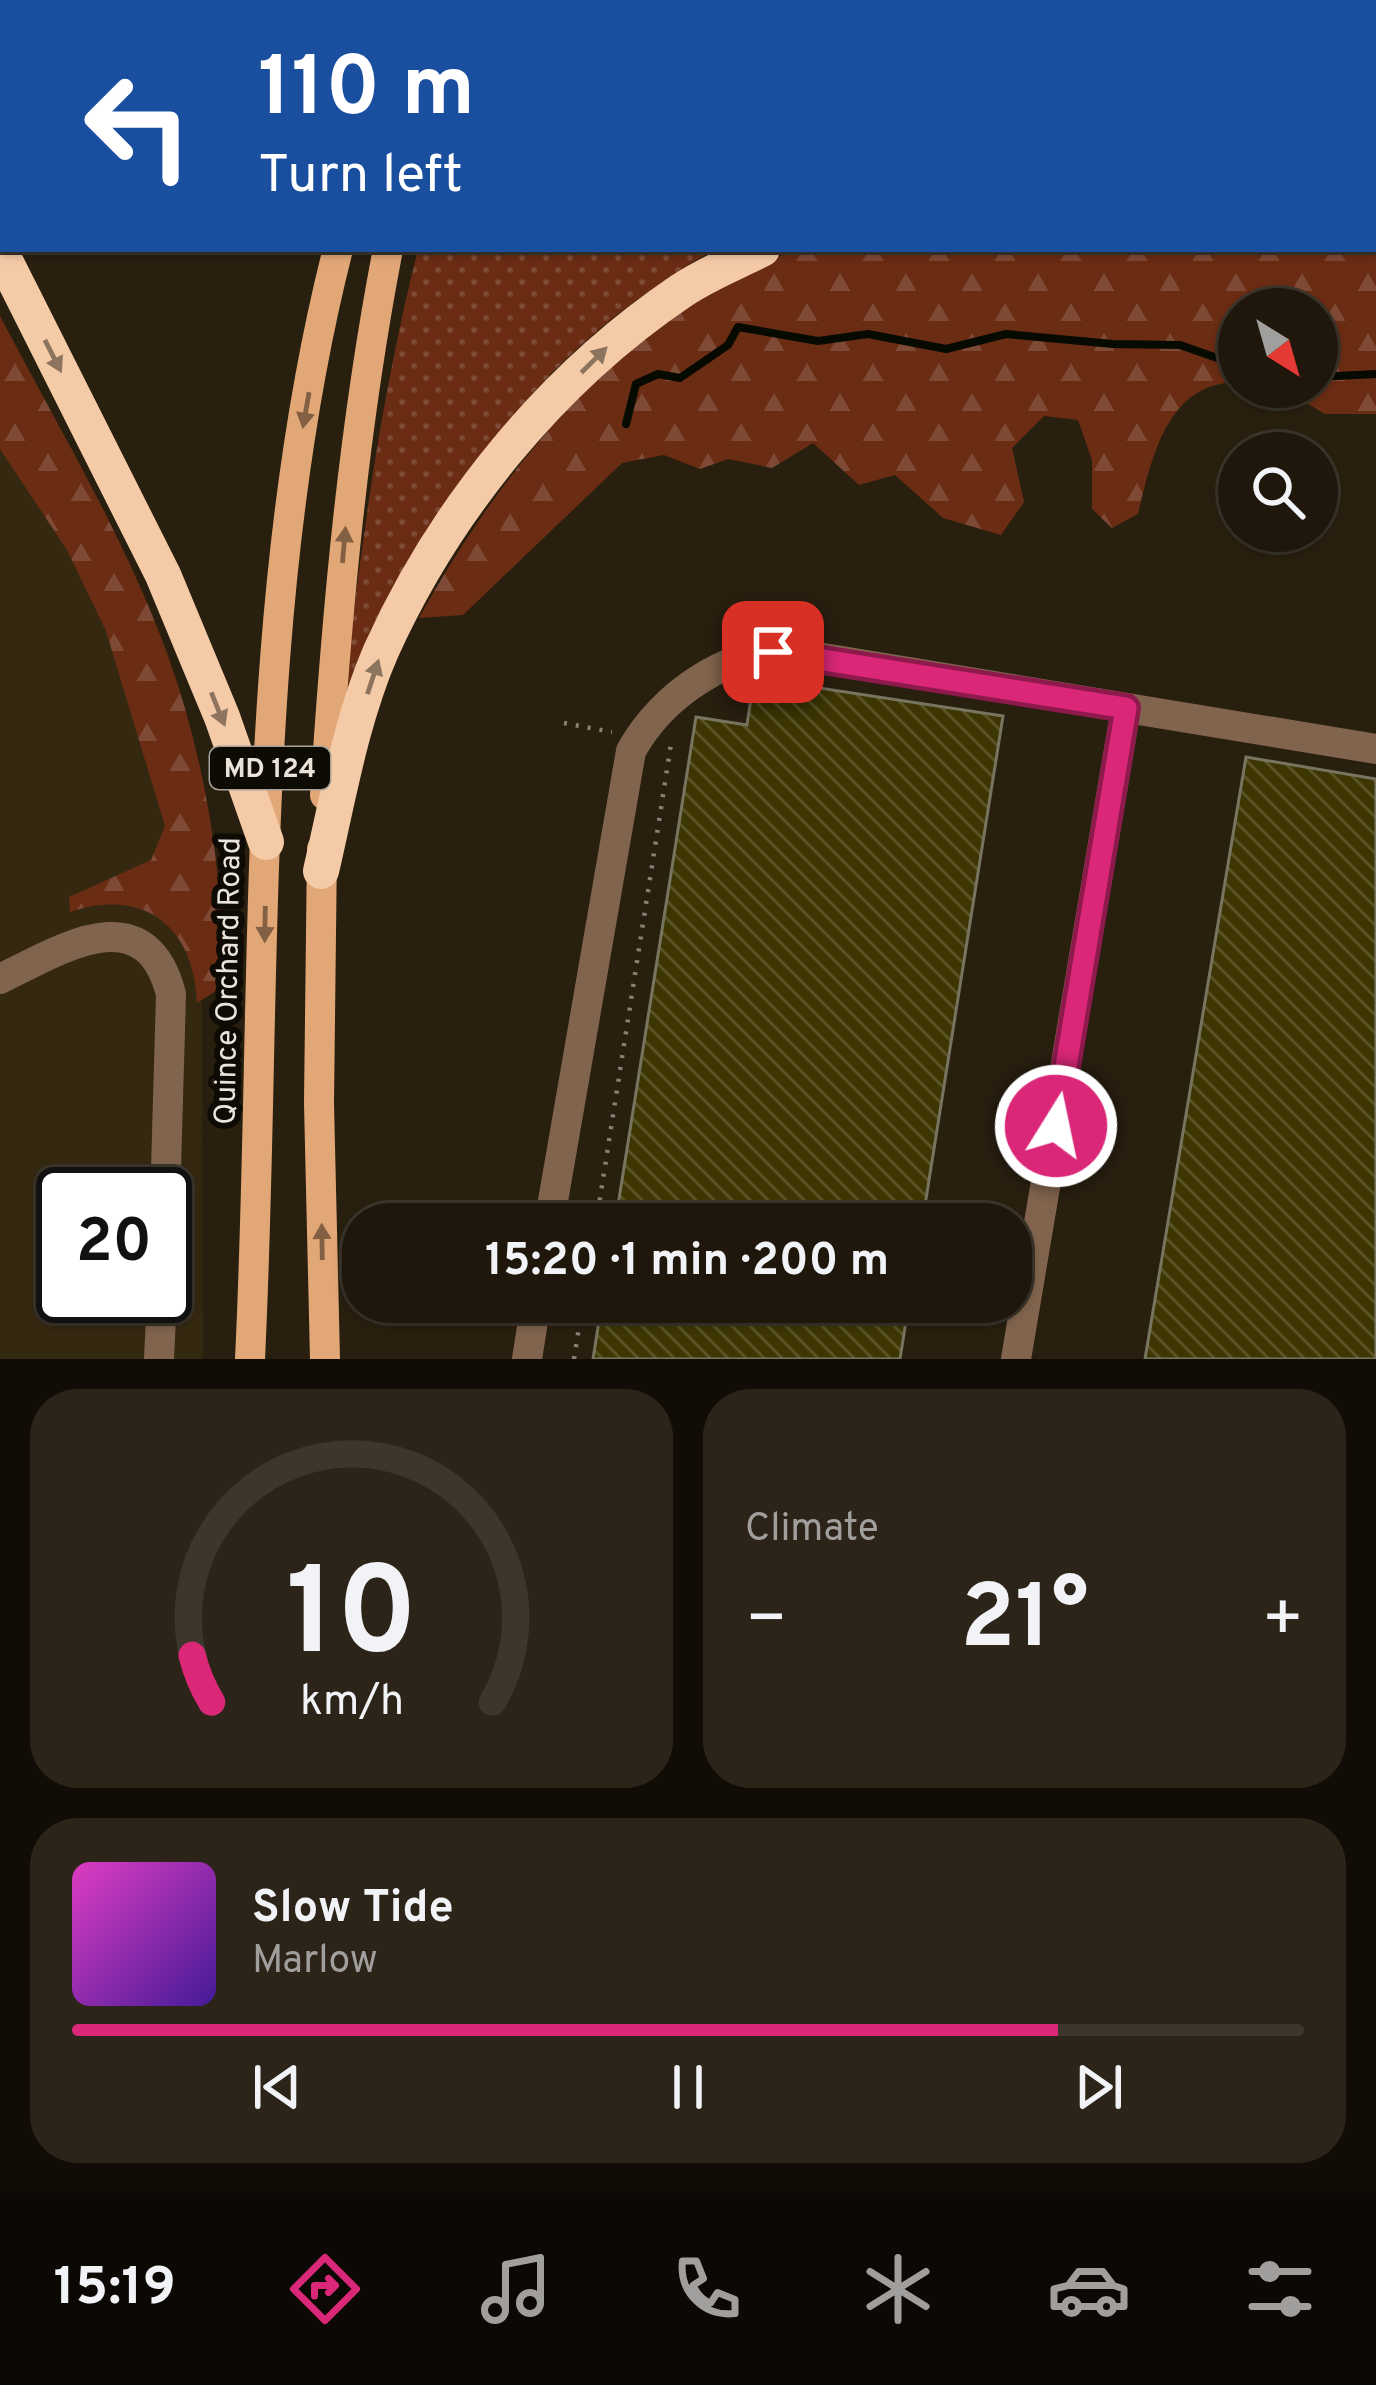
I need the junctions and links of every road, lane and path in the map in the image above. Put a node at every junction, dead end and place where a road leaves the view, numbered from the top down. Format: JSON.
{"nodes":[{"id":1,"x":1,"y":252,"type":"edge"},
{"id":2,"x":337,"y":252,"type":"edge"},
{"id":3,"x":387,"y":252,"type":"edge"},
{"id":4,"x":756,"y":252,"type":"edge"},
{"id":5,"x":1126,"y":708,"type":"junction"},
{"id":6,"x":564,"y":723,"type":"dead end"},
{"id":7,"x":618,"y":733,"type":"dead end"},
{"id":8,"x":658,"y":741,"type":"dead end"},
{"id":9,"x":1376,"y":749,"type":"edge"},
{"id":10,"x":266,"y":842,"type":"junction"},
{"id":11,"x":321,"y":871,"type":"junction"},
{"id":12,"x":0,"y":979,"type":"edge"},
{"id":13,"x":166,"y":1167,"type":"edge"},
{"id":14,"x":553,"y":1203,"type":"edge"},
{"id":15,"x":599,"y":1203,"type":"edge"},
{"id":16,"x":160,"y":1323,"type":"edge"},
{"id":17,"x":533,"y":1323,"type":"edge"},
{"id":18,"x":580,"y":1323,"type":"edge"},
{"id":19,"x":159,"y":1359,"type":"edge"},
{"id":20,"x":250,"y":1359,"type":"edge"},
{"id":21,"x":325,"y":1359,"type":"edge"},
{"id":22,"x":527,"y":1359,"type":"edge"},
{"id":23,"x":574,"y":1359,"type":"edge"},
{"id":24,"x":1016,"y":1359,"type":"edge"}],
"edges":[{"from":1,"to":10,"type":"highway","one_way":true},
{"from":2,"to":10,"type":"main road","name":"Quince Orchard Road","number":"MD 124","one_way":true},
{"from":11,"to":3,"type":"main road","number":"MD 124","one_way":true},
{"from":11,"to":4,"type":"highway","one_way":true},
{"from":5,"to":9,"type":"lane"},
{"from":5,"to":14,"type":"lane"},
{"from":5,"to":24,"type":"lane"},
{"from":6,"to":7,"type":"path"},
{"from":8,"to":15,"type":"path"},
{"from":10,"to":20,"type":"main road","name":"Quince Orchard Road","number":"MD 124","one_way":true},
{"from":21,"to":11,"type":"main road","number":"MD 124","one_way":true},
{"from":12,"to":13,"type":"lane"},
{"from":16,"to":19,"type":"lane"},
{"from":17,"to":22,"type":"lane"},
{"from":18,"to":23,"type":"path"}]}
